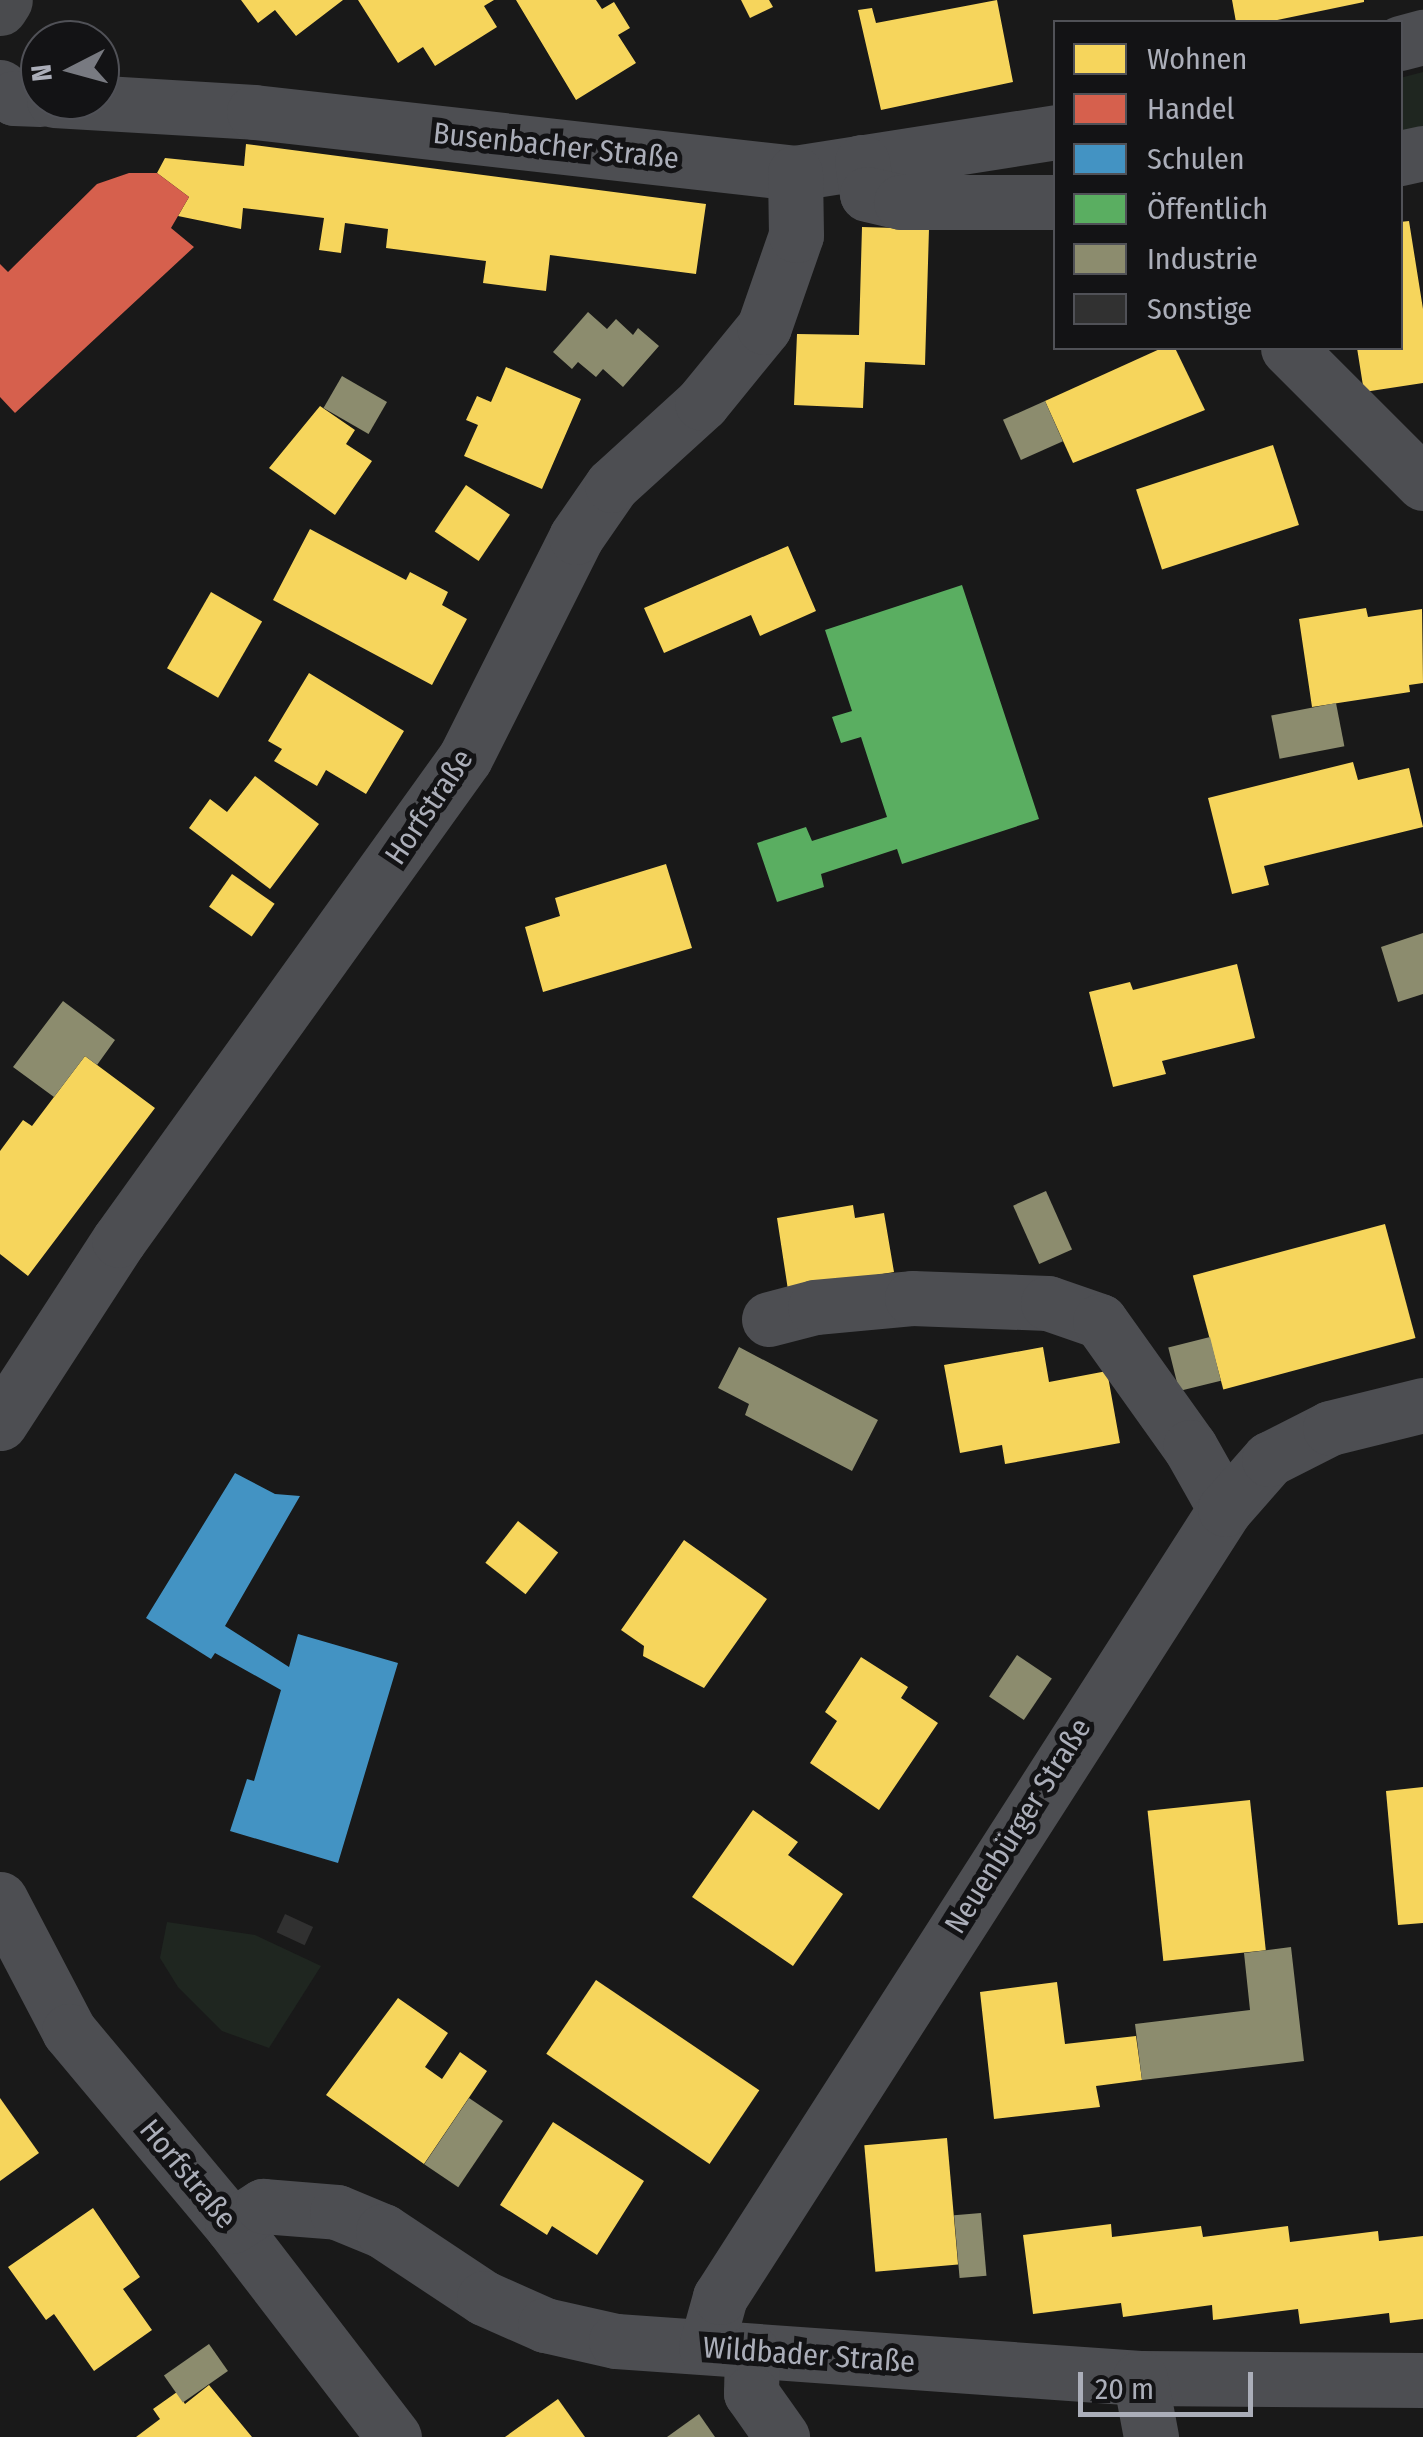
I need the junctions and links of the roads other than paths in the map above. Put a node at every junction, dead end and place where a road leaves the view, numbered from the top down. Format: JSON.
{"nodes":[{"id":1,"x":5,"y":0,"type":"edge"},
{"id":2,"x":0,"y":8,"type":"edge"},
{"id":3,"x":120,"y":104,"type":"edge"},
{"id":4,"x":1053,"y":132,"type":"edge"},
{"id":5,"x":862,"y":162,"type":"junction"},
{"id":6,"x":796,"y":173,"type":"junction"},
{"id":7,"x":1053,"y":202,"type":"edge"},
{"id":8,"x":1290,"y":350,"type":"edge"},
{"id":9,"x":1423,"y":484,"type":"edge"},
{"id":10,"x":769,"y":1319,"type":"dead end"},
{"id":11,"x":1423,"y":1405,"type":"edge"},
{"id":12,"x":0,"y":1424,"type":"edge"},
{"id":13,"x":1225,"y":1509,"type":"junction"},
{"id":14,"x":0,"y":1899,"type":"edge"},
{"id":15,"x":232,"y":2226,"type":"junction"},
{"id":16,"x":729,"y":2350,"type":"junction"},
{"id":17,"x":1140,"y":2378,"type":"junction"},
{"id":18,"x":1423,"y":2380,"type":"edge"},
{"id":19,"x":394,"y":2437,"type":"edge"},
{"id":20,"x":782,"y":2437,"type":"edge"},
{"id":21,"x":1151,"y":2437,"type":"edge"}],
"edges":[{"from":1,"to":2,"type":"main road"},
{"from":3,"to":6,"type":"street","name":"Busenbacher Straße"},
{"from":4,"to":5,"type":"street","name":"Busenbacher Straße"},
{"from":5,"to":6,"type":"street","name":"Busenbacher Straße"},
{"from":5,"to":7,"type":"street"},
{"from":6,"to":12,"type":"street","name":"Horfstraße"},
{"from":8,"to":9,"type":"street"},
{"from":10,"to":13,"type":"street"},
{"from":11,"to":13,"type":"street","name":"Neuenbürger Straße"},
{"from":13,"to":16,"type":"street","name":"Neuenbürger Straße"},
{"from":14,"to":15,"type":"street","name":"Horfstraße"},
{"from":15,"to":16,"type":"street","name":"Wildbader Straße"},
{"from":15,"to":19,"type":"street","name":"Horfstraße"},
{"from":16,"to":17,"type":"street","name":"Wildbader Straße"},
{"from":16,"to":20,"type":"street"},
{"from":17,"to":18,"type":"street","name":"Wildbader Straße"},
{"from":17,"to":21,"type":"street"}]}
